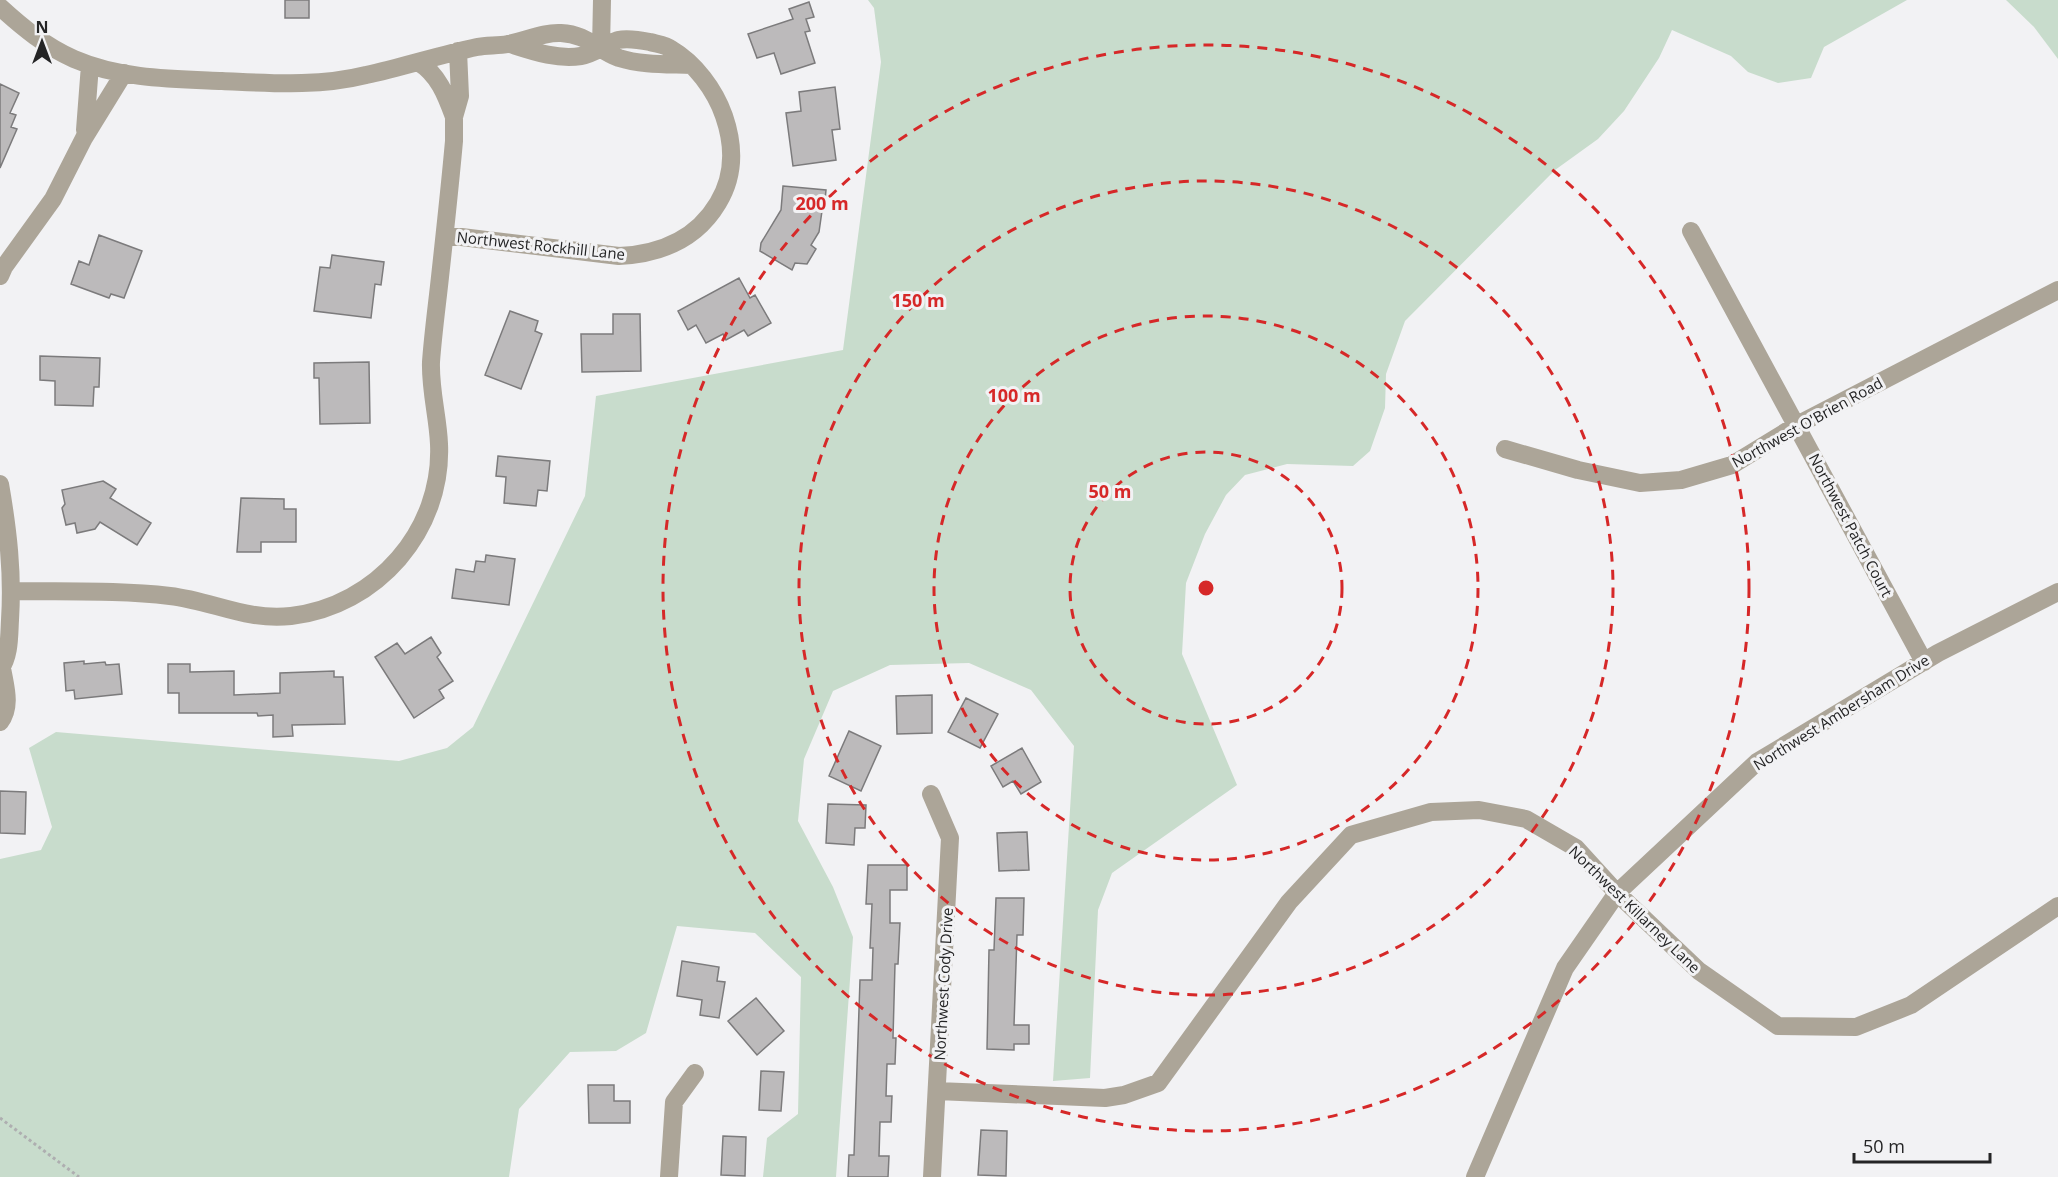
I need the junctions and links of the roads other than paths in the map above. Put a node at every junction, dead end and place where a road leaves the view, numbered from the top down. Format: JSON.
{"nodes":[{"id":1,"x":602,"y":0,"type":"edge"},
{"id":2,"x":0,"y":7,"type":"edge"},
{"id":3,"x":601,"y":48,"type":"junction"},
{"id":4,"x":458,"y":51,"type":"junction"},
{"id":5,"x":418,"y":62,"type":"junction"},
{"id":6,"x":90,"y":65,"type":"junction"},
{"id":7,"x":124,"y":73,"type":"junction"},
{"id":8,"x":454,"y":117,"type":"junction"},
{"id":9,"x":84,"y":138,"type":"junction"},
{"id":10,"x":1691,"y":231,"type":"dead end"},
{"id":11,"x":445,"y":235,"type":"junction"},
{"id":12,"x":0,"y":276,"type":"edge"},
{"id":13,"x":2058,"y":290,"type":"edge"},
{"id":14,"x":1797,"y":425,"type":"junction"},
{"id":15,"x":1504,"y":449,"type":"dead end"},
{"id":16,"x":0,"y":484,"type":"edge"},
{"id":17,"x":12,"y":591,"type":"junction"},
{"id":18,"x":2058,"y":592,"type":"edge"},
{"id":19,"x":1924,"y":662,"type":"junction"},
{"id":20,"x":1,"y":669,"type":"edge"},
{"id":21,"x":0,"y":722,"type":"edge"},
{"id":22,"x":932,"y":795,"type":"dead end"},
{"id":23,"x":1617,"y":893,"type":"junction"},
{"id":24,"x":2058,"y":906,"type":"edge"},
{"id":25,"x":695,"y":1073,"type":"dead end"},
{"id":26,"x":937,"y":1091,"type":"junction"},
{"id":27,"x":669,"y":1177,"type":"edge"},
{"id":28,"x":932,"y":1177,"type":"edge"},
{"id":29,"x":1475,"y":1177,"type":"edge"}],
"edges":[{"from":1,"to":3,"type":"street"},
{"from":2,"to":6,"type":"street"},
{"from":3,"to":4,"type":"street"},
{"from":3,"to":11,"type":"street","name":"Northwest Rockhill Lane"},
{"from":4,"to":5,"type":"street"},
{"from":4,"to":8,"type":"street"},
{"from":5,"to":7,"type":"street"},
{"from":5,"to":8,"type":"street"},
{"from":6,"to":7,"type":"street"},
{"from":6,"to":9,"type":"street"},
{"from":7,"to":9,"type":"street"},
{"from":8,"to":11,"type":"street"},
{"from":9,"to":12,"type":"street"},
{"from":10,"to":14,"type":"street","name":"Northwest Patch Court"},
{"from":11,"to":17,"type":"street"},
{"from":13,"to":14,"type":"street","name":"Northwest O'Brien Road"},
{"from":14,"to":15,"type":"street","name":"Northwest O'Brien Road"},
{"from":14,"to":19,"type":"street","name":"Northwest Patch Court"},
{"from":16,"to":17,"type":"street"},
{"from":17,"to":20,"type":"street"},
{"from":18,"to":19,"type":"street","name":"Northwest Ambersham Drive"},
{"from":19,"to":23,"type":"street","name":"Northwest Ambersham Drive"},
{"from":20,"to":21,"type":"street"},
{"from":22,"to":26,"type":"street","name":"Northwest Cody Drive"},
{"from":23,"to":24,"type":"street","name":"Northwest Killarney Lane"},
{"from":23,"to":26,"type":"street","name":"Northwest Killarney Lane"},
{"from":23,"to":29,"type":"street","name":"Northwest Ambersham Drive"},
{"from":25,"to":27,"type":"street"},
{"from":26,"to":28,"type":"street","name":"Northwest Cody Drive"}]}
